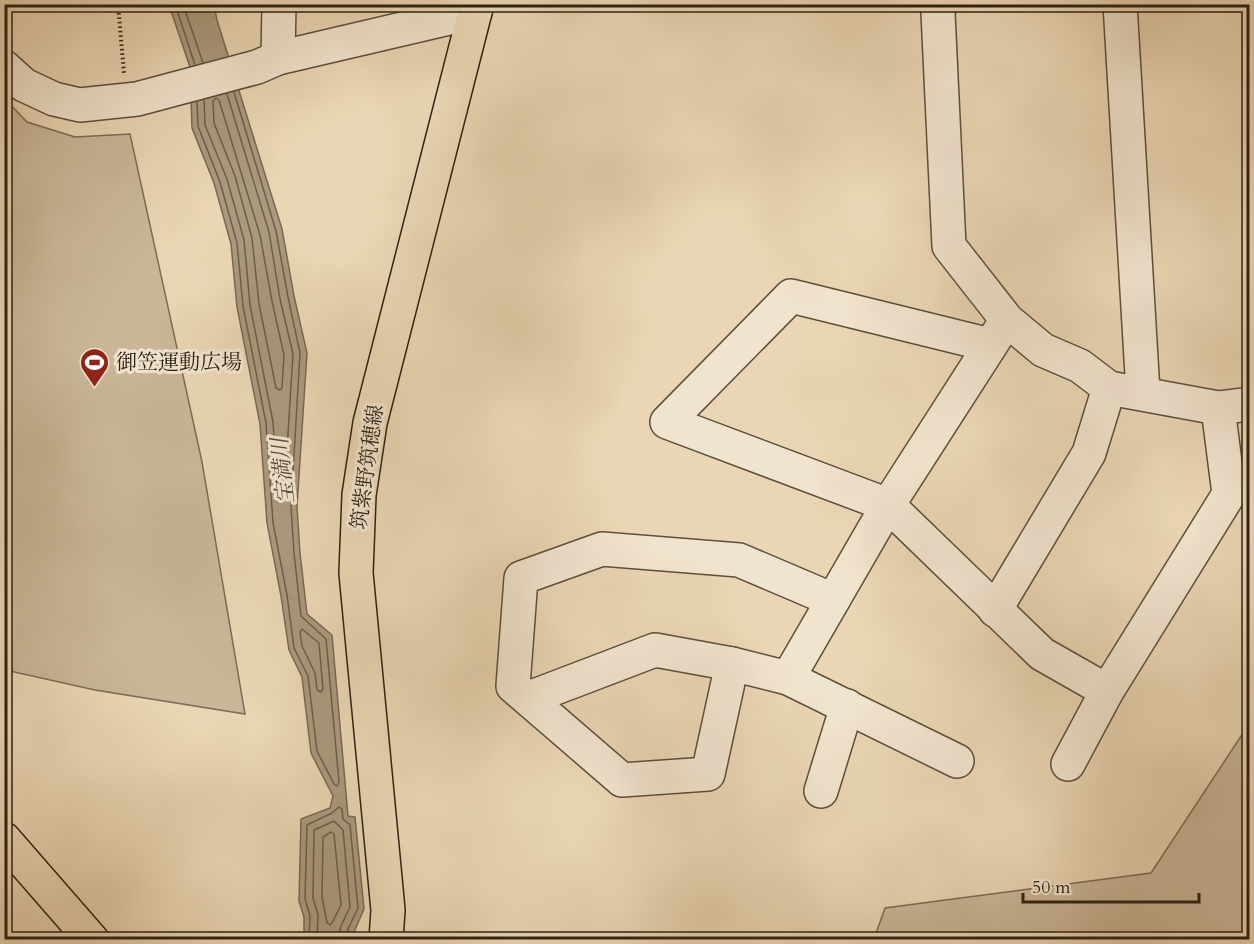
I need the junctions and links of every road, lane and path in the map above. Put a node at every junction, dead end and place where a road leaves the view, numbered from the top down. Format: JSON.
{"nodes":[{"id":1,"x":118,"y":4,"type":"edge"},
{"id":2,"x":279,"y":4,"type":"edge"},
{"id":3,"x":940,"y":4,"type":"edge"},
{"id":4,"x":1120,"y":4,"type":"edge"},
{"id":5,"x":476,"y":8,"type":"edge"},
{"id":6,"x":268,"y":63,"type":"junction"},
{"id":7,"x":4,"y":67,"type":"edge"},
{"id":8,"x":133,"y":99,"type":"junction"},
{"id":9,"x":999,"y":332,"type":"junction"},
{"id":10,"x":1109,"y":388,"type":"junction"},
{"id":11,"x":1143,"y":393,"type":"junction"},
{"id":12,"x":1234,"y":406,"type":"edge"},
{"id":13,"x":888,"y":505,"type":"junction"},
{"id":14,"x":833,"y":600,"type":"junction"},
{"id":15,"x":995,"y":610,"type":"junction"},
{"id":16,"x":732,"y":664,"type":"junction"},
{"id":17,"x":789,"y":678,"type":"junction"},
{"id":18,"x":1107,"y":691,"type":"junction"},
{"id":19,"x":529,"y":698,"type":"junction"},
{"id":20,"x":847,"y":706,"type":"junction"},
{"id":21,"x":957,"y":761,"type":"dead end"},
{"id":22,"x":1068,"y":764,"type":"dead end"},
{"id":23,"x":821,"y":791,"type":"dead end"},
{"id":24,"x":4,"y":839,"type":"edge"},
{"id":25,"x":92,"y":939,"type":"edge"},
{"id":26,"x":386,"y":939,"type":"edge"}],
"edges":[{"from":1,"to":8,"type":"path"},
{"from":2,"to":6,"type":"street"},
{"from":3,"to":9,"type":"street"},
{"from":4,"to":11,"type":"street"},
{"from":5,"to":6,"type":"street"},
{"from":5,"to":26,"type":"main road","name":"筑紫野筑穂線"},
{"from":6,"to":8,"type":"street"},
{"from":7,"to":8,"type":"street"},
{"from":9,"to":10,"type":"street"},
{"from":9,"to":13,"type":"street"},
{"from":9,"to":13,"type":"street"},
{"from":10,"to":11,"type":"street"},
{"from":10,"to":15,"type":"street"},
{"from":11,"to":12,"type":"street"},
{"from":12,"to":18,"type":"street"},
{"from":13,"to":14,"type":"street"},
{"from":13,"to":15,"type":"street"},
{"from":14,"to":17,"type":"street"},
{"from":14,"to":19,"type":"street"},
{"from":15,"to":18,"type":"street"},
{"from":16,"to":17,"type":"street"},
{"from":16,"to":19,"type":"street"},
{"from":16,"to":19,"type":"street"},
{"from":17,"to":20,"type":"street"},
{"from":18,"to":22,"type":"street"},
{"from":20,"to":21,"type":"street"},
{"from":20,"to":23,"type":"street"},
{"from":24,"to":25,"type":"main road"}]}
